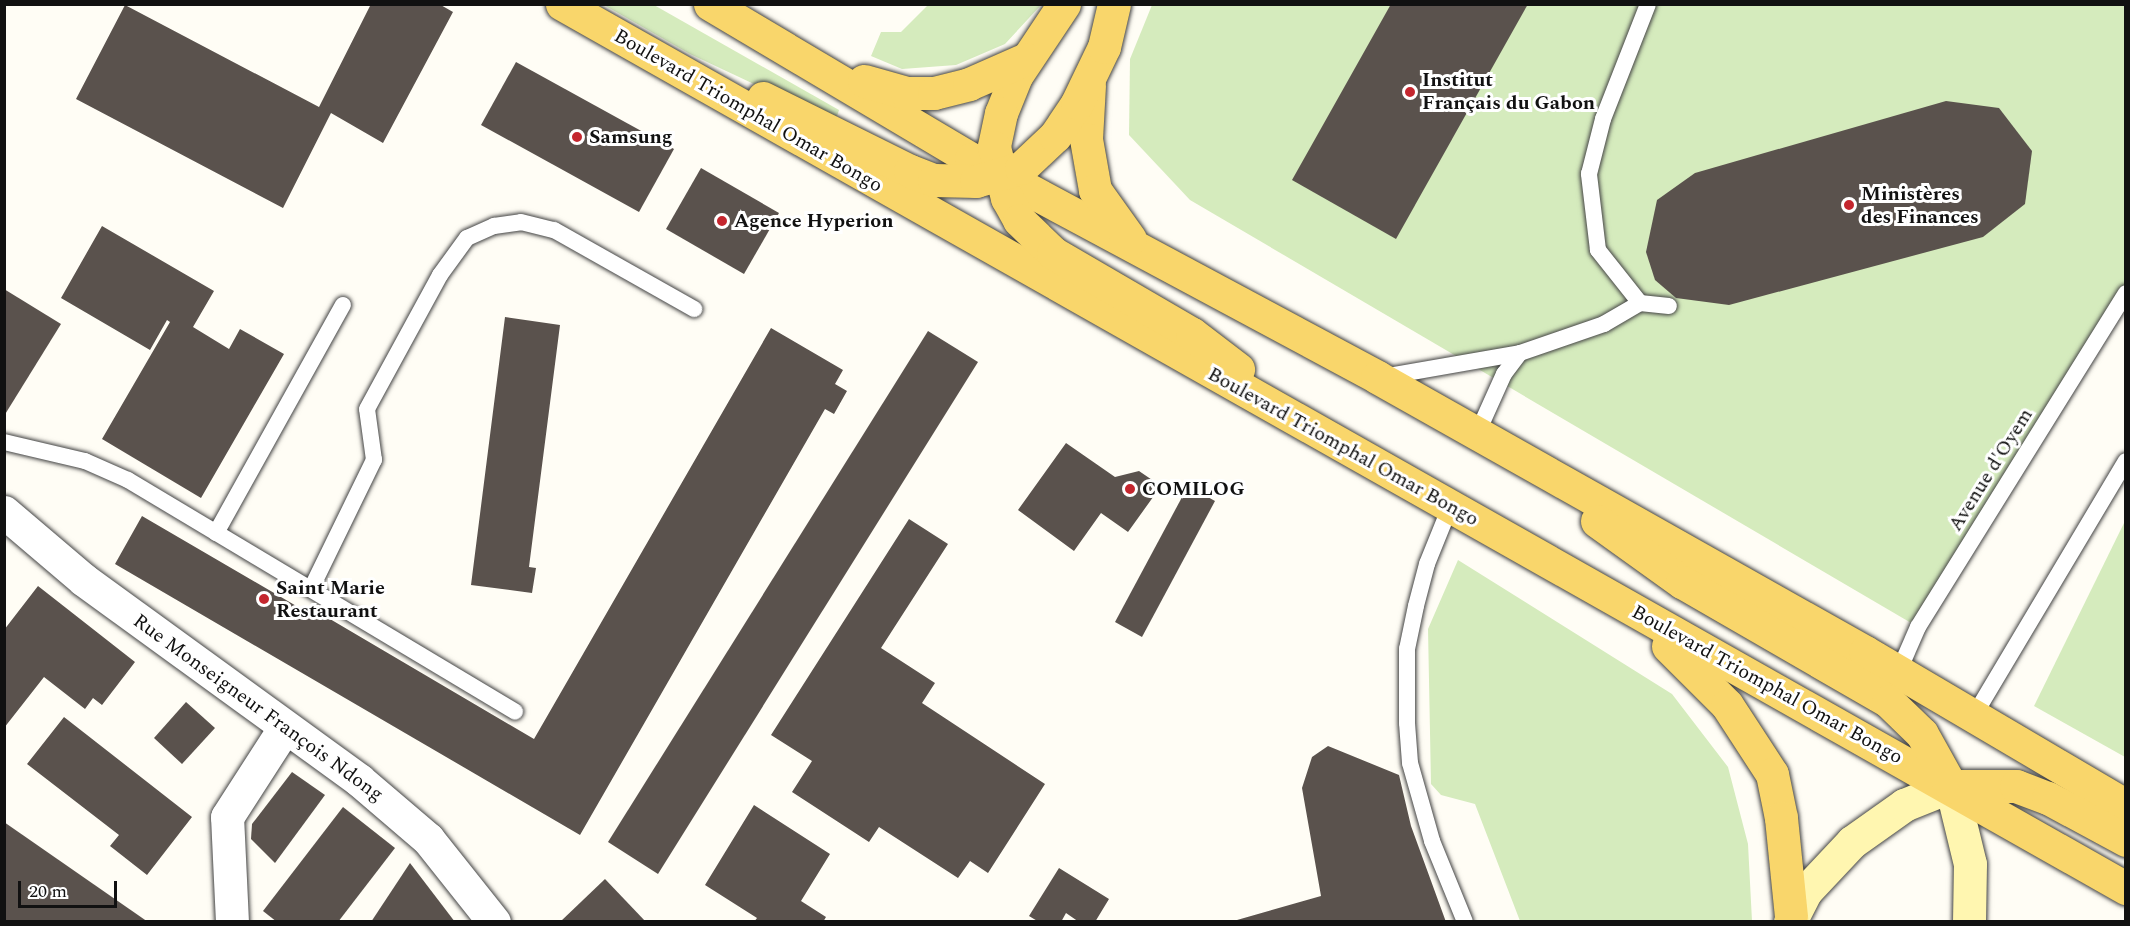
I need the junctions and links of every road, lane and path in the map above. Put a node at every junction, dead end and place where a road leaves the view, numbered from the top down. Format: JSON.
{"nodes":[{"id":1,"x":562,"y":4,"type":"edge"},
{"id":2,"x":710,"y":4,"type":"edge"},
{"id":3,"x":1064,"y":4,"type":"edge"},
{"id":4,"x":1114,"y":4,"type":"edge"},
{"id":5,"x":1648,"y":4,"type":"edge"},
{"id":6,"x":639,"y":47,"type":"junction"},
{"id":7,"x":1026,"y":59,"type":"junction"},
{"id":8,"x":823,"y":69,"type":"junction"},
{"id":9,"x":1090,"y":77,"type":"junction"},
{"id":10,"x":1000,"y":175,"type":"junction"},
{"id":11,"x":1149,"y":257,"type":"junction"},
{"id":12,"x":2126,"y":293,"type":"edge"},
{"id":13,"x":1640,"y":303,"type":"junction"},
{"id":14,"x":344,"y":305,"type":"dead end"},
{"id":15,"x":1669,"y":306,"type":"dead end"},
{"id":16,"x":694,"y":309,"type":"dead end"},
{"id":17,"x":1520,"y":353,"type":"junction"},
{"id":18,"x":1377,"y":377,"type":"junction"},
{"id":19,"x":1286,"y":416,"type":"junction"},
{"id":20,"x":1477,"y":434,"type":"junction"},
{"id":21,"x":4,"y":442,"type":"edge"},
{"id":22,"x":2126,"y":461,"type":"edge"},
{"id":23,"x":1546,"y":474,"type":"junction"},
{"id":24,"x":1450,"y":507,"type":"junction"},
{"id":25,"x":4,"y":512,"type":"edge"},
{"id":26,"x":216,"y":533,"type":"junction"},
{"id":27,"x":1587,"y":586,"type":"junction"},
{"id":28,"x":311,"y":589,"type":"junction"},
{"id":29,"x":1898,"y":673,"type":"junction"},
{"id":30,"x":515,"y":712,"type":"dead end"},
{"id":31,"x":1972,"y":719,"type":"junction"},
{"id":32,"x":285,"y":727,"type":"junction"},
{"id":33,"x":1951,"y":786,"type":"junction"},
{"id":34,"x":2126,"y":806,"type":"edge"},
{"id":35,"x":2126,"y":840,"type":"edge"},
{"id":36,"x":2126,"y":888,"type":"edge"},
{"id":37,"x":1792,"y":920,"type":"edge"},
{"id":38,"x":232,"y":921,"type":"edge"},
{"id":39,"x":494,"y":921,"type":"edge"},
{"id":40,"x":1465,"y":921,"type":"edge"},
{"id":41,"x":1969,"y":921,"type":"edge"}],
"edges":[{"from":1,"to":6,"type":"main road","name":"Boulevard Triomphal Omar Bongo"},
{"from":2,"to":8,"type":"main road"},
{"from":3,"to":7,"type":"main road"},
{"from":4,"to":9,"type":"main road"},
{"from":5,"to":13,"type":"lane"},
{"from":6,"to":10,"type":"main road"},
{"from":6,"to":19,"type":"main road","name":"Boulevard Triomphal Omar Bongo"},
{"from":7,"to":8,"type":"main road"},
{"from":7,"to":10,"type":"main road"},
{"from":8,"to":10,"type":"main road"},
{"from":9,"to":10,"type":"main road"},
{"from":9,"to":11,"type":"main road"},
{"from":10,"to":11,"type":"main road"},
{"from":10,"to":19,"type":"main road"},
{"from":11,"to":18,"type":"main road"},
{"from":12,"to":29,"type":"lane","name":"Avenue d'Oyem"},
{"from":13,"to":15,"type":"lane"},
{"from":13,"to":17,"type":"lane"},
{"from":14,"to":26,"type":"lane"},
{"from":16,"to":28,"type":"lane"},
{"from":17,"to":18,"type":"lane"},
{"from":17,"to":20,"type":"lane"},
{"from":18,"to":20,"type":"main road"},
{"from":19,"to":24,"type":"main road","name":"Boulevard Triomphal Omar Bongo"},
{"from":20,"to":23,"type":"main road"},
{"from":21,"to":26,"type":"lane"},
{"from":22,"to":31,"type":"lane"},
{"from":23,"to":29,"type":"main road"},
{"from":23,"to":33,"type":"main road"},
{"from":24,"to":27,"type":"main road","name":"Boulevard Triomphal Omar Bongo"},
{"from":24,"to":40,"type":"lane"},
{"from":25,"to":32,"type":"street","name":"Rue Monseigneur François Ndong"},
{"from":26,"to":28,"type":"lane"},
{"from":27,"to":33,"type":"main road","name":"Boulevard Triomphal Omar Bongo"},
{"from":27,"to":37,"type":"main road"},
{"from":28,"to":30,"type":"lane"},
{"from":29,"to":31,"type":"main road"},
{"from":31,"to":34,"type":"main road"},
{"from":32,"to":38,"type":"street"},
{"from":32,"to":39,"type":"street","name":"Rue Monseigneur François Ndong"},
{"from":33,"to":35,"type":"main road"},
{"from":33,"to":36,"type":"main road","name":"Boulevard Triomphal Omar Bongo"},
{"from":33,"to":37,"type":"main road"},
{"from":33,"to":41,"type":"main road"}]}
